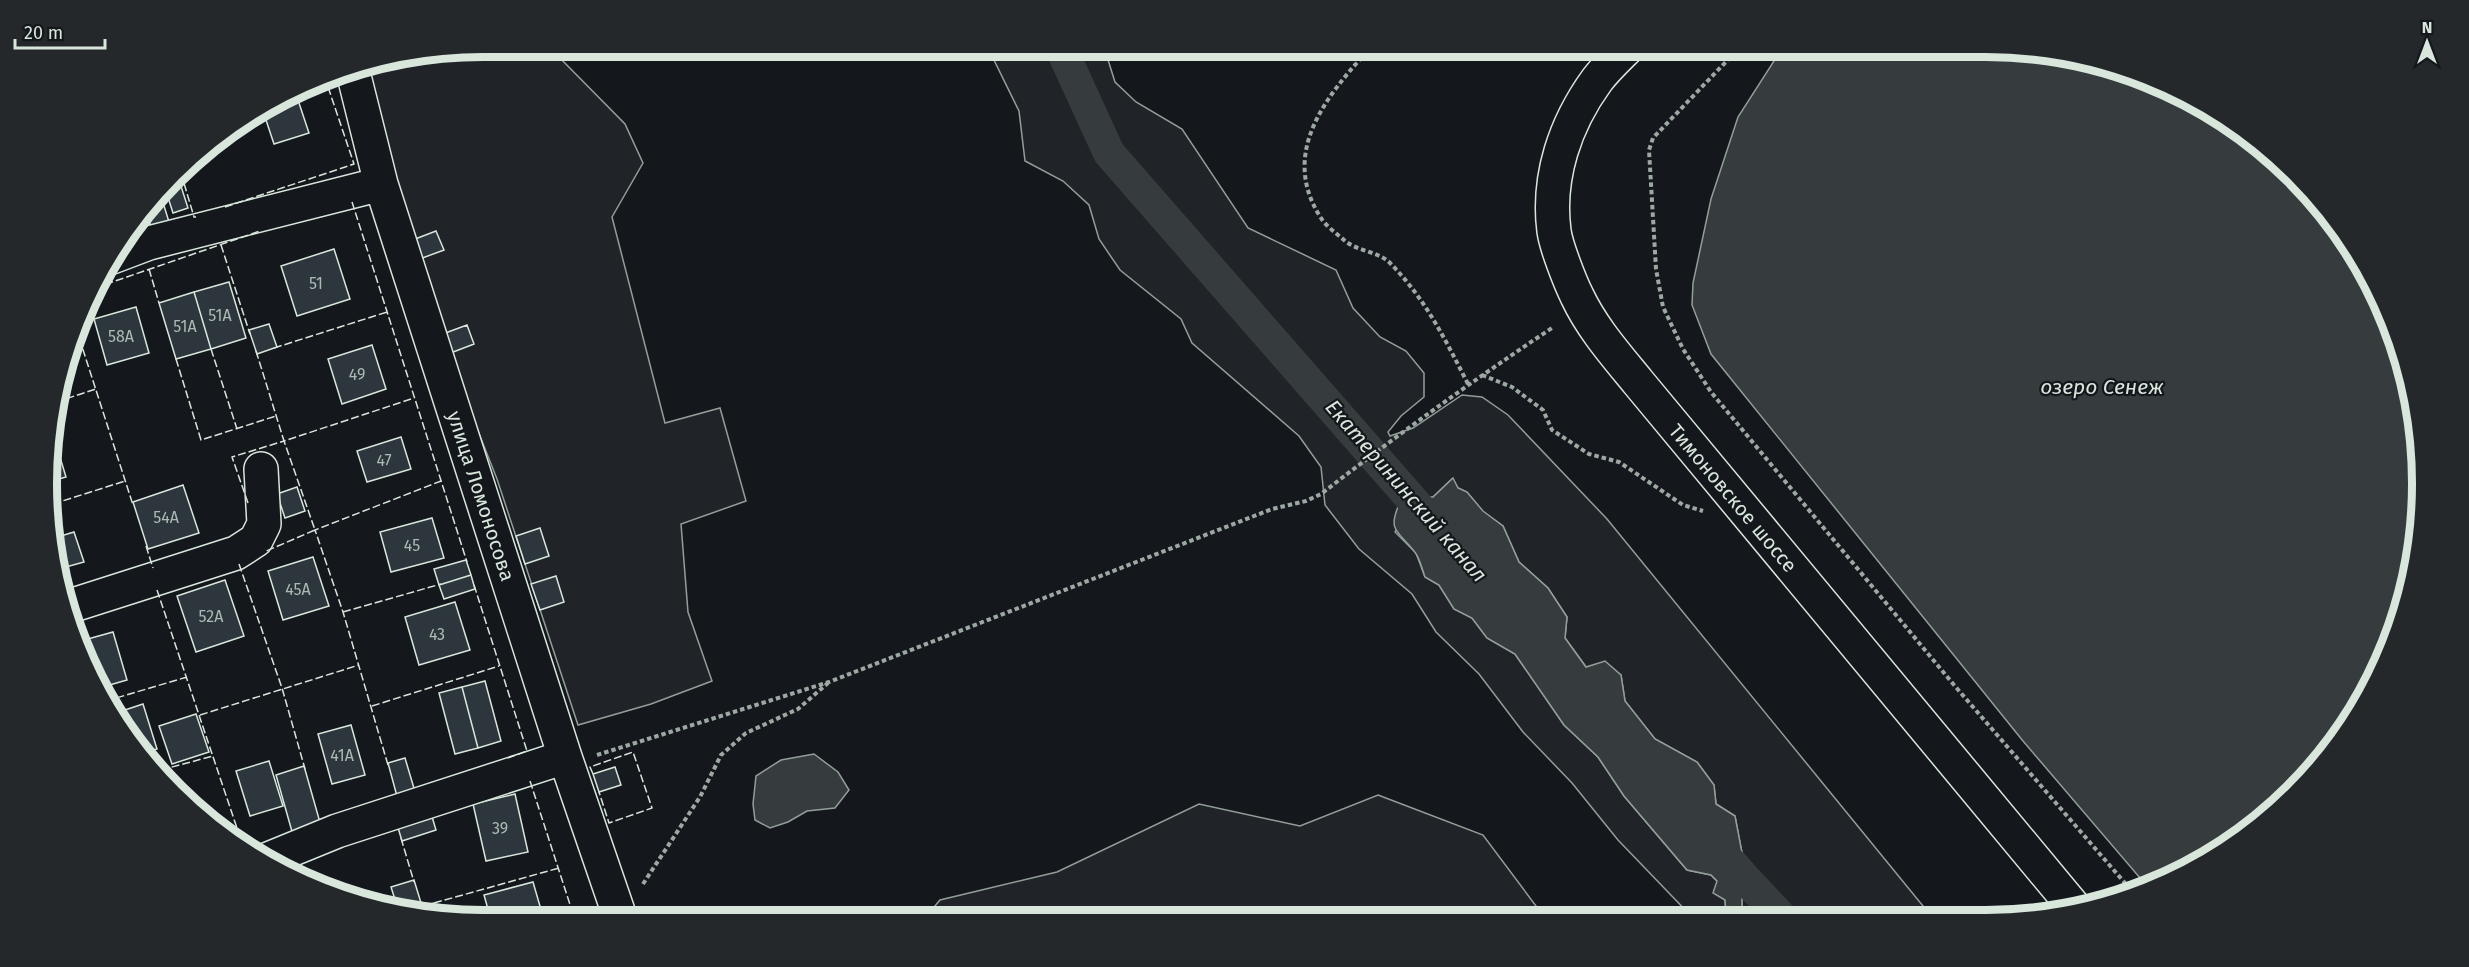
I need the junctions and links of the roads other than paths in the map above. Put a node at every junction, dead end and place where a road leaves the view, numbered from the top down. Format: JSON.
{"nodes":[{"id":1,"x":1619,"y":57,"type":"edge"},
{"id":2,"x":354,"y":78,"type":"edge"},
{"id":3,"x":381,"y":184,"type":"junction"},
{"id":4,"x":146,"y":232,"type":"edge"},
{"id":5,"x":133,"y":242,"type":"edge"},
{"id":6,"x":261,"y":469,"type":"dead end"},
{"id":7,"x":75,"y":604,"type":"edge"},
{"id":8,"x":565,"y":757,"type":"junction"},
{"id":9,"x":276,"y":856,"type":"edge"},
{"id":10,"x":2070,"y":902,"type":"edge"},
{"id":11,"x":617,"y":910,"type":"edge"}],
"edges":[{"from":1,"to":10,"type":"street","name":"Тимоновское шоссе"},
{"from":2,"to":3,"type":"street","name":"улица Ломоносова"},
{"from":3,"to":4,"type":"street"},
{"from":3,"to":8,"type":"street","name":"улица Ломоносова"},
{"from":4,"to":5,"type":"street"},
{"from":6,"to":7,"type":"street"},
{"from":8,"to":9,"type":"street"},
{"from":8,"to":11,"type":"street","name":"улица Ломоносова"}]}
